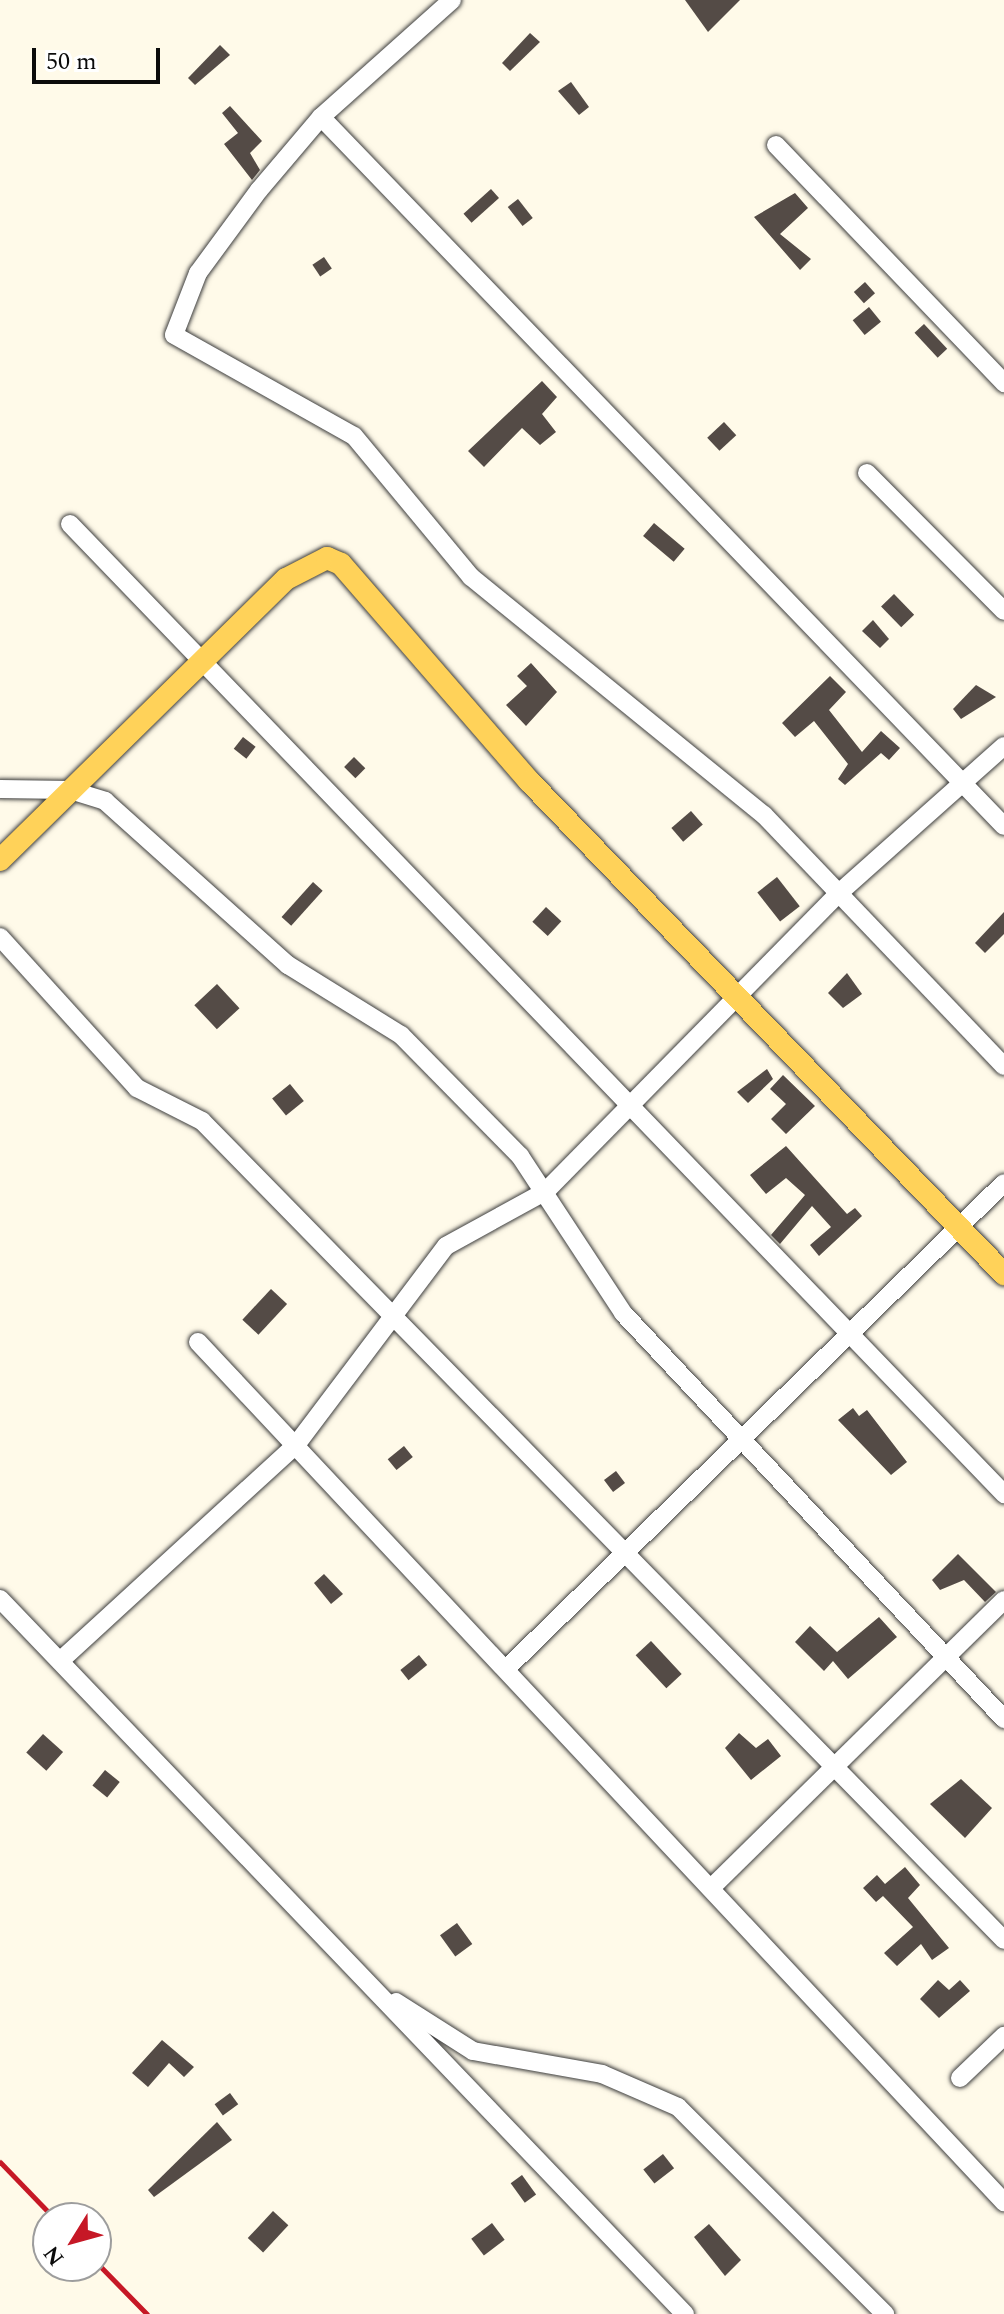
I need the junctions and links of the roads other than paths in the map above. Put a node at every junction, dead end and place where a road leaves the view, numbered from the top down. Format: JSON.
{"nodes":[{"id":1,"x":452,"y":0,"type":"edge"},
{"id":2,"x":321,"y":117,"type":"junction"},
{"id":3,"x":776,"y":145,"type":"dead end"},
{"id":4,"x":1004,"y":383,"type":"edge"},
{"id":5,"x":867,"y":473,"type":"dead end"},
{"id":6,"x":70,"y":524,"type":"dead end"},
{"id":7,"x":1004,"y":611,"type":"edge"},
{"id":8,"x":201,"y":661,"type":"junction"},
{"id":9,"x":1004,"y":746,"type":"edge"},
{"id":10,"x":963,"y":784,"type":"junction"},
{"id":11,"x":0,"y":789,"type":"edge"},
{"id":12,"x":70,"y":790,"type":"junction"},
{"id":13,"x":1004,"y":826,"type":"edge"},
{"id":14,"x":0,"y":860,"type":"edge"},
{"id":15,"x":839,"y":893,"type":"junction"},
{"id":16,"x":0,"y":937,"type":"edge"},
{"id":17,"x":737,"y":997,"type":"junction"},
{"id":18,"x":1004,"y":1066,"type":"edge"},
{"id":19,"x":630,"y":1106,"type":"junction"},
{"id":20,"x":1004,"y":1183,"type":"edge"},
{"id":21,"x":546,"y":1191,"type":"junction"},
{"id":22,"x":957,"y":1225,"type":"junction"},
{"id":23,"x":1004,"y":1274,"type":"edge"},
{"id":24,"x":394,"y":1315,"type":"junction"},
{"id":25,"x":847,"y":1331,"type":"junction"},
{"id":26,"x":198,"y":1342,"type":"dead end"},
{"id":27,"x":739,"y":1437,"type":"junction"},
{"id":28,"x":296,"y":1445,"type":"junction"},
{"id":29,"x":1004,"y":1494,"type":"edge"},
{"id":30,"x":626,"y":1550,"type":"junction"},
{"id":31,"x":0,"y":1599,"type":"edge"},
{"id":32,"x":1004,"y":1600,"type":"edge"},
{"id":33,"x":944,"y":1658,"type":"junction"},
{"id":34,"x":60,"y":1661,"type":"junction"},
{"id":35,"x":507,"y":1668,"type":"junction"},
{"id":36,"x":1004,"y":1719,"type":"edge"},
{"id":37,"x":836,"y":1765,"type":"junction"},
{"id":38,"x":713,"y":1886,"type":"junction"},
{"id":39,"x":1004,"y":1940,"type":"edge"},
{"id":40,"x":370,"y":1985,"type":"junction"},
{"id":41,"x":1004,"y":2036,"type":"edge"},
{"id":42,"x":960,"y":2078,"type":"dead end"},
{"id":43,"x":1004,"y":2202,"type":"edge"},
{"id":44,"x":685,"y":2314,"type":"edge"},
{"id":45,"x":885,"y":2314,"type":"edge"}],
"edges":[{"from":1,"to":2,"type":"street"},
{"from":2,"to":10,"type":"street"},
{"from":2,"to":15,"type":"street"},
{"from":3,"to":4,"type":"street"},
{"from":5,"to":7,"type":"street"},
{"from":6,"to":8,"type":"street"},
{"from":8,"to":12,"type":"main road"},
{"from":8,"to":17,"type":"main road"},
{"from":8,"to":19,"type":"street"},
{"from":9,"to":10,"type":"street"},
{"from":10,"to":13,"type":"street"},
{"from":10,"to":15,"type":"street"},
{"from":11,"to":12,"type":"street"},
{"from":12,"to":14,"type":"main road"},
{"from":12,"to":21,"type":"street"},
{"from":15,"to":17,"type":"street"},
{"from":15,"to":18,"type":"street"},
{"from":16,"to":24,"type":"street"},
{"from":17,"to":19,"type":"street"},
{"from":17,"to":22,"type":"main road"},
{"from":19,"to":21,"type":"street"},
{"from":19,"to":25,"type":"street"},
{"from":20,"to":22,"type":"street"},
{"from":21,"to":24,"type":"street"},
{"from":21,"to":27,"type":"street"},
{"from":22,"to":23,"type":"main road"},
{"from":22,"to":25,"type":"street"},
{"from":24,"to":28,"type":"street"},
{"from":24,"to":30,"type":"street"},
{"from":25,"to":27,"type":"street"},
{"from":25,"to":29,"type":"street"},
{"from":26,"to":28,"type":"street"},
{"from":27,"to":30,"type":"street"},
{"from":27,"to":33,"type":"street"},
{"from":28,"to":34,"type":"street"},
{"from":28,"to":35,"type":"street"},
{"from":30,"to":35,"type":"street"},
{"from":30,"to":37,"type":"street"},
{"from":31,"to":34,"type":"street"},
{"from":32,"to":33,"type":"street"},
{"from":33,"to":36,"type":"street"},
{"from":33,"to":37,"type":"street"},
{"from":34,"to":40,"type":"street"},
{"from":35,"to":38,"type":"street"},
{"from":37,"to":38,"type":"street"},
{"from":37,"to":39,"type":"street"},
{"from":38,"to":43,"type":"street"},
{"from":40,"to":44,"type":"street"},
{"from":40,"to":45,"type":"street"},
{"from":41,"to":42,"type":"street"}]}
